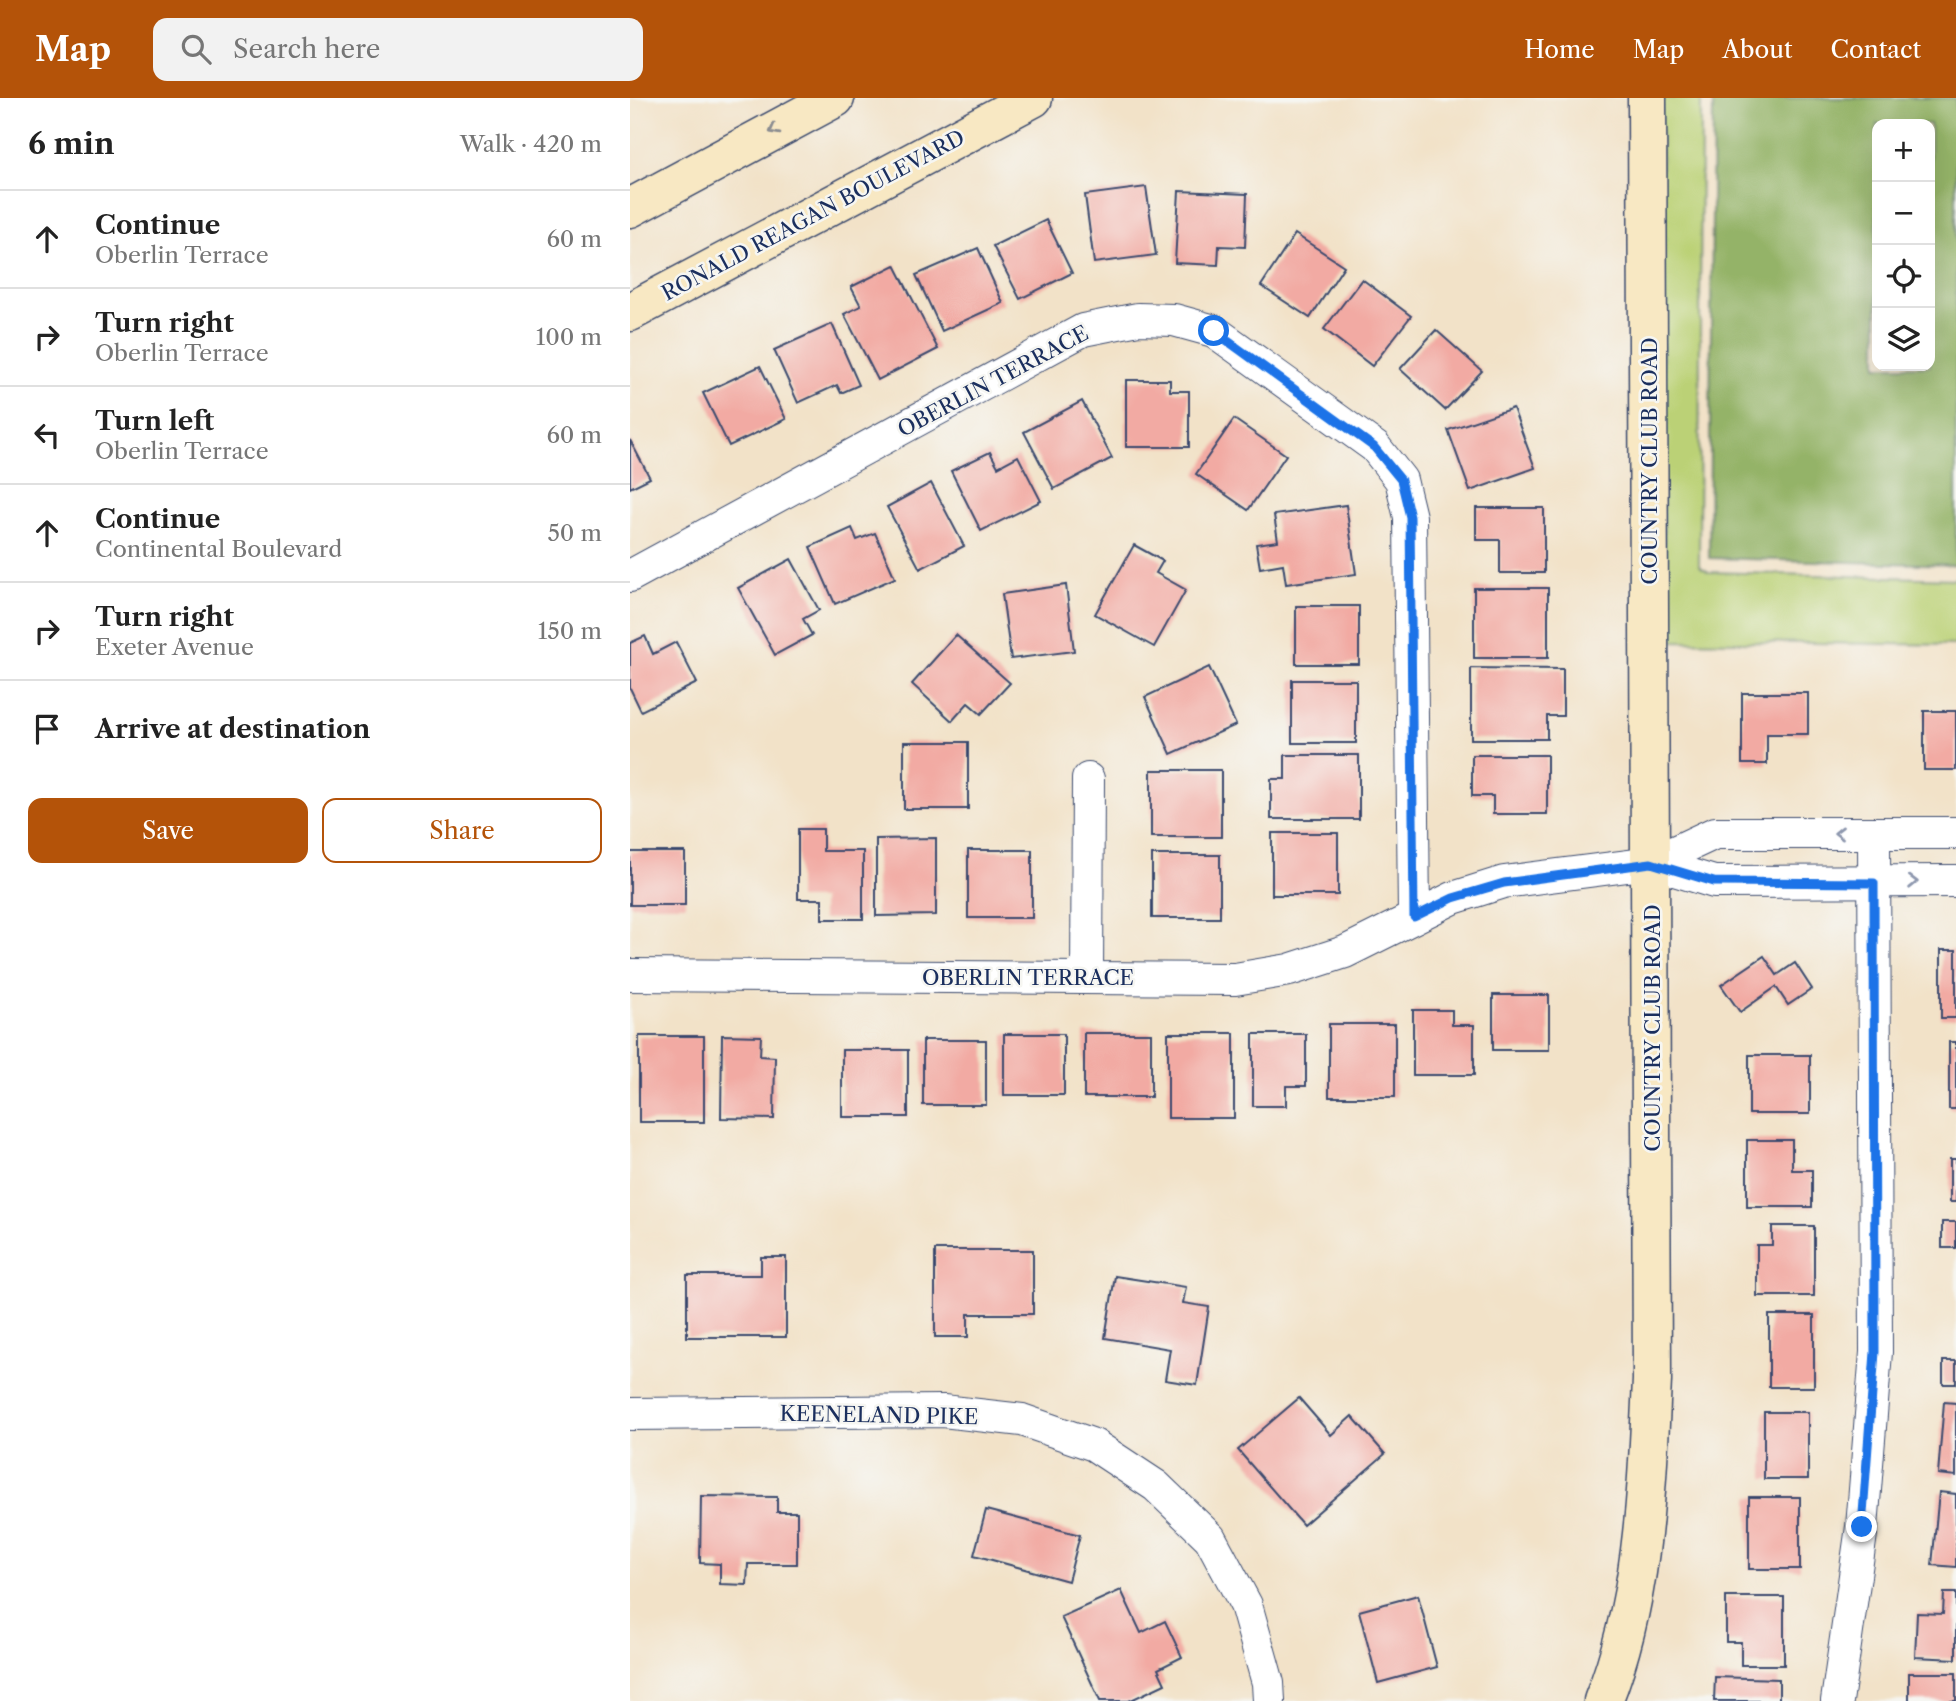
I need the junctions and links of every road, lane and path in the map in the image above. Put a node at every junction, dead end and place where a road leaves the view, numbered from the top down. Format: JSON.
{"nodes":[{"id":1,"x":835,"y":98,"type":"edge"},
{"id":2,"x":1033,"y":98,"type":"edge"},
{"id":3,"x":1647,"y":98,"type":"edge"},
{"id":4,"x":630,"y":208,"type":"edge"},
{"id":5,"x":630,"y":313,"type":"edge"},
{"id":6,"x":630,"y":576,"type":"edge"},
{"id":7,"x":1088,"y":779,"type":"dead end"},
{"id":8,"x":1874,"y":833,"type":"junction"},
{"id":9,"x":1956,"y":833,"type":"edge"},
{"id":10,"x":1651,"y":863,"type":"junction"},
{"id":11,"x":1956,"y":881,"type":"edge"},
{"id":12,"x":1874,"y":883,"type":"junction"},
{"id":13,"x":1414,"y":917,"type":"junction"},
{"id":14,"x":630,"y":975,"type":"edge"},
{"id":15,"x":1087,"y":977,"type":"junction"},
{"id":16,"x":630,"y":1414,"type":"edge"},
{"id":17,"x":1269,"y":1701,"type":"edge"},
{"id":18,"x":1603,"y":1701,"type":"edge"},
{"id":19,"x":1837,"y":1701,"type":"edge"}],
"edges":[{"from":1,"to":4,"type":"main road","one_way":true},
{"from":2,"to":5,"type":"main road","name":"RONALD REAGAN BOULEVARD"},
{"from":3,"to":10,"type":"main road","name":"COUNTRY CLUB ROAD"},
{"from":6,"to":13,"type":"street","name":"OBERLIN TERRACE"},
{"from":7,"to":15,"type":"street"},
{"from":8,"to":9,"type":"street"},
{"from":8,"to":10,"type":"street","one_way":true},
{"from":8,"to":12,"type":"street"},
{"from":10,"to":12,"type":"street"},
{"from":10,"to":13,"type":"street","name":"OBERLIN TERRACE"},
{"from":10,"to":18,"type":"main road","name":"COUNTRY CLUB ROAD"},
{"from":12,"to":11,"type":"street","one_way":true},
{"from":12,"to":19,"type":"street"},
{"from":13,"to":15,"type":"street","name":"OBERLIN TERRACE"},
{"from":14,"to":15,"type":"street","name":"OBERLIN TERRACE"},
{"from":16,"to":17,"type":"street","name":"KEENELAND PIKE"}]}
